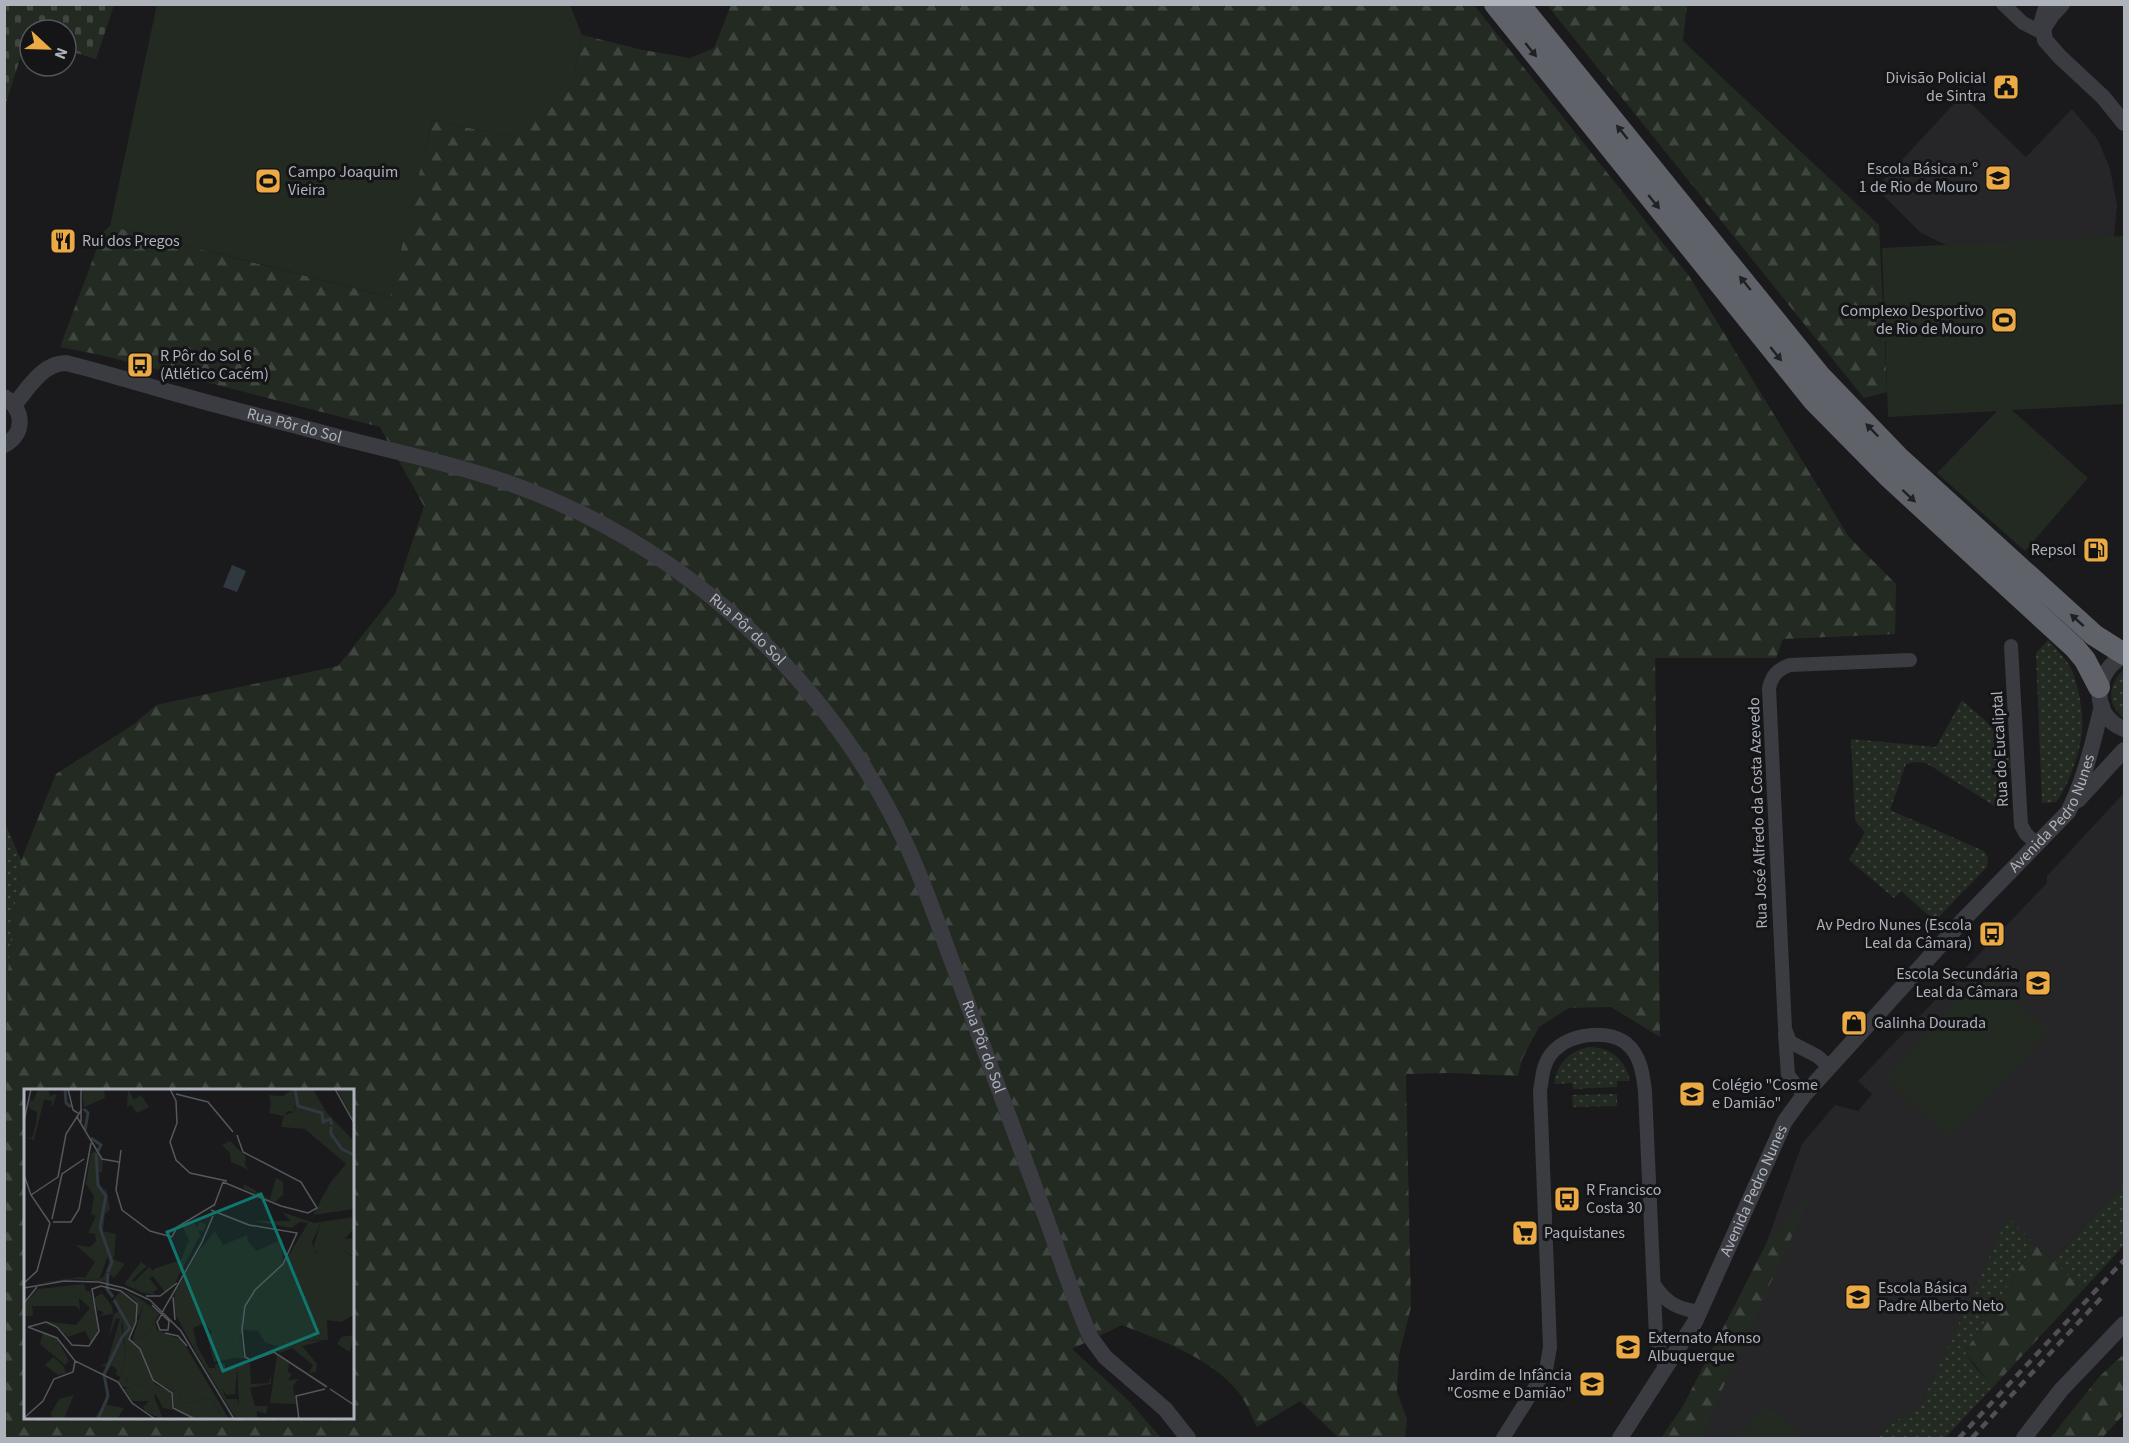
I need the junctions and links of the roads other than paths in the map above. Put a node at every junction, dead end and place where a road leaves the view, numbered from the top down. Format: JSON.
{"nodes":[{"id":1,"x":1495,"y":4,"type":"edge"},
{"id":2,"x":1519,"y":4,"type":"edge"},
{"id":3,"x":2003,"y":4,"type":"edge"},
{"id":4,"x":2047,"y":4,"type":"edge"},
{"id":5,"x":2062,"y":4,"type":"edge"},
{"id":6,"x":2043,"y":33,"type":"junction"},
{"id":7,"x":2124,"y":123,"type":"edge"},
{"id":8,"x":10,"y":401,"type":"edge"},
{"id":9,"x":4,"y":445,"type":"edge"},
{"id":10,"x":2011,"y":646,"type":"dead end"},
{"id":11,"x":2124,"y":655,"type":"edge"},
{"id":12,"x":1910,"y":660,"type":"dead end"},
{"id":13,"x":2100,"y":697,"type":"junction"},
{"id":14,"x":2124,"y":729,"type":"edge"},
{"id":15,"x":2124,"y":750,"type":"edge"},
{"id":16,"x":2068,"y":812,"type":"junction"},
{"id":17,"x":2037,"y":844,"type":"junction"},
{"id":18,"x":1785,"y":1029,"type":"junction"},
{"id":19,"x":1830,"y":1067,"type":"junction"},
{"id":20,"x":1804,"y":1095,"type":"junction"},
{"id":21,"x":1655,"y":1286,"type":"junction"},
{"id":22,"x":1700,"y":1312,"type":"junction"},
{"id":23,"x":2124,"y":1324,"type":"edge"},
{"id":24,"x":1665,"y":1368,"type":"junction"},
{"id":25,"x":1188,"y":1438,"type":"edge"},
{"id":26,"x":1503,"y":1438,"type":"edge"},
{"id":27,"x":1620,"y":1438,"type":"edge"},
{"id":28,"x":2024,"y":1438,"type":"edge"}],
"edges":[{"from":1,"to":13,"type":"highway","one_way":true},
{"from":11,"to":2,"type":"highway","one_way":true},
{"from":3,"to":6,"type":"street"},
{"from":4,"to":6,"type":"street"},
{"from":5,"to":6,"type":"street"},
{"from":6,"to":7,"type":"street"},
{"from":8,"to":9,"type":"street"},
{"from":8,"to":25,"type":"street","name":"Rua Pôr do Sol"},
{"from":10,"to":17,"type":"street","name":"Rua do Eucaliptal"},
{"from":11,"to":13,"type":"street","name":"Avenida Pedro Nunes"},
{"from":12,"to":18,"type":"street","name":"Rua José Alfredo da Costa Azevedo"},
{"from":13,"to":14,"type":"street"},
{"from":13,"to":16,"type":"street","name":"Avenida Pedro Nunes"},
{"from":15,"to":16,"type":"street"},
{"from":16,"to":17,"type":"street","name":"Avenida Pedro Nunes"},
{"from":17,"to":19,"type":"street","name":"Avenida Pedro Nunes"},
{"from":18,"to":19,"type":"street"},
{"from":18,"to":20,"type":"street"},
{"from":19,"to":20,"type":"street","name":"Avenida Pedro Nunes"},
{"from":20,"to":22,"type":"street","name":"Avenida Pedro Nunes"},
{"from":21,"to":22,"type":"street"},
{"from":21,"to":24,"type":"street"},
{"from":21,"to":26,"type":"street"},
{"from":22,"to":24,"type":"street","name":"Avenida Pedro Nunes"},
{"from":23,"to":28,"type":"street"},
{"from":24,"to":27,"type":"street","name":"Avenida Pedro Nunes"}]}
